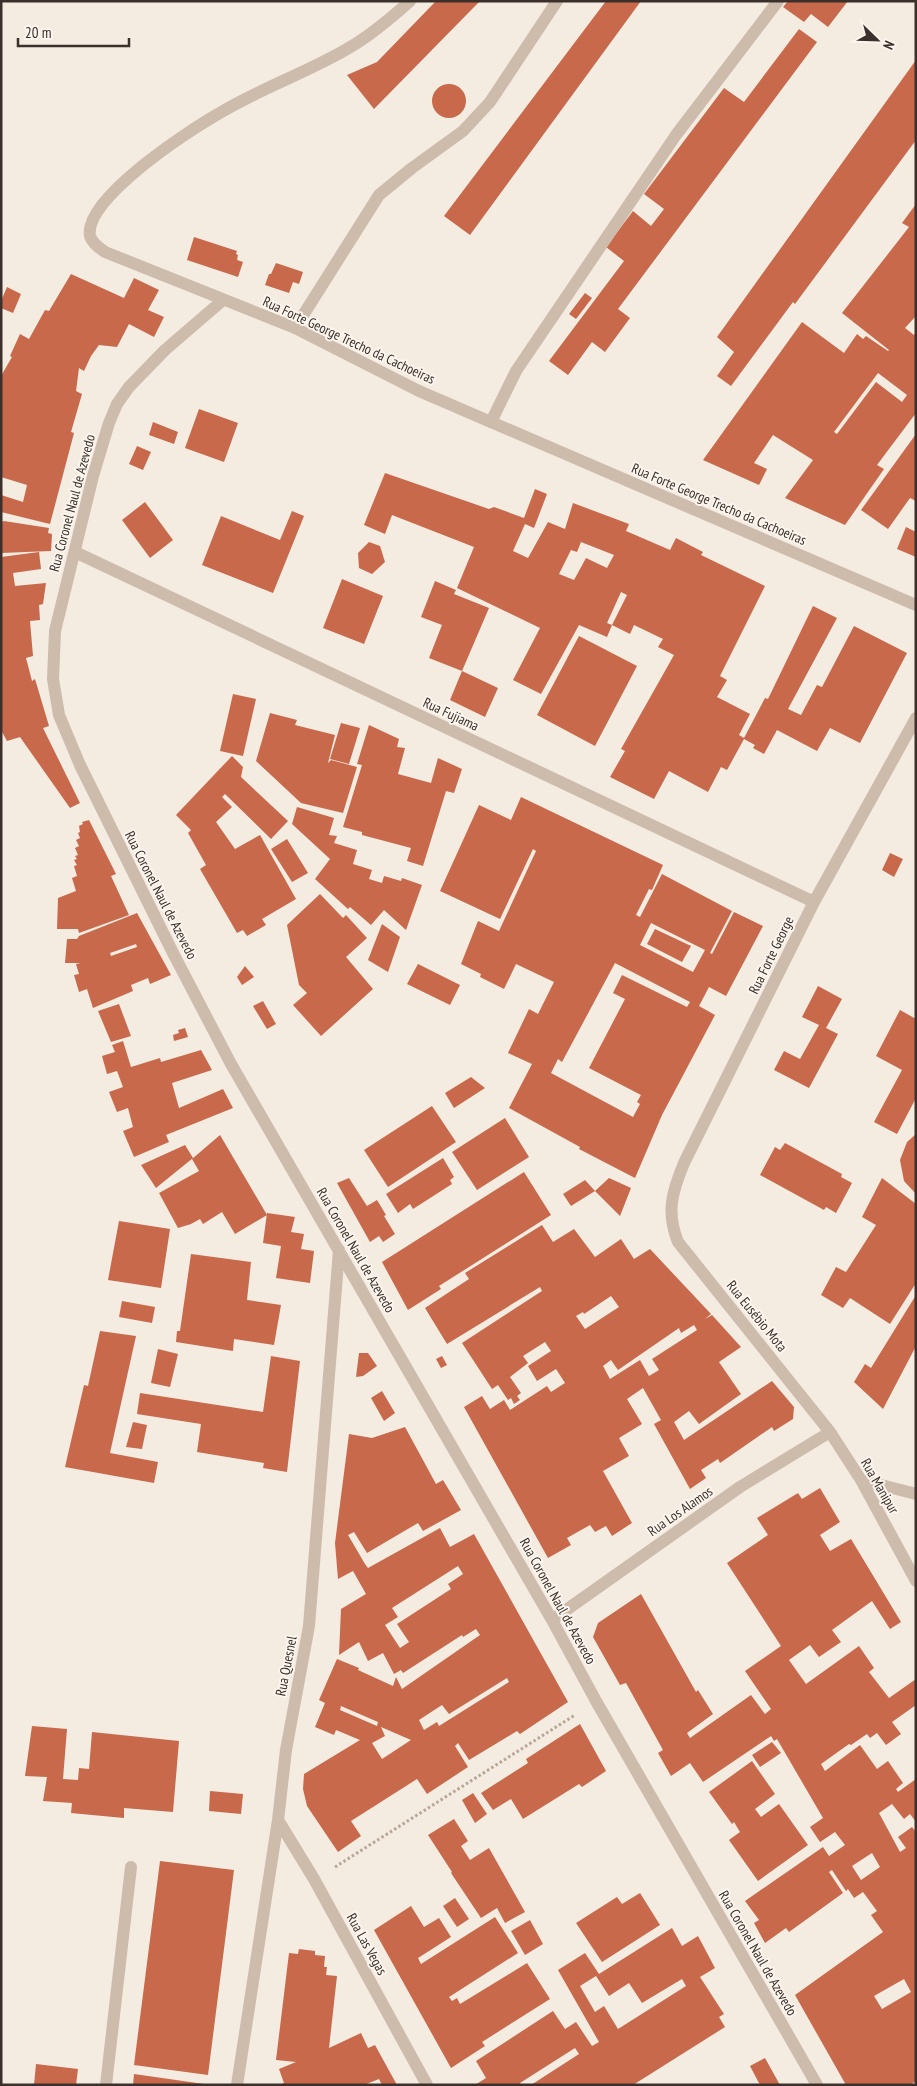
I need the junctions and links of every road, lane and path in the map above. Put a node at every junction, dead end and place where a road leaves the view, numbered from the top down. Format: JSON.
{"nodes":[{"id":1,"x":410,"y":1,"type":"edge"},
{"id":2,"x":557,"y":1,"type":"edge"},
{"id":3,"x":778,"y":1,"type":"edge"},
{"id":4,"x":223,"y":300,"type":"junction"},
{"id":5,"x":295,"y":328,"type":"junction"},
{"id":6,"x":490,"y":422,"type":"junction"},
{"id":7,"x":75,"y":552,"type":"junction"},
{"id":8,"x":916,"y":605,"type":"edge"},
{"id":9,"x":916,"y":718,"type":"edge"},
{"id":10,"x":814,"y":902,"type":"junction"},
{"id":11,"x":670,"y":1214,"type":"joint"},
{"id":12,"x":339,"y":1250,"type":"junction"},
{"id":13,"x":830,"y":1432,"type":"junction"},
{"id":14,"x":861,"y":1480,"type":"junction"},
{"id":15,"x":916,"y":1494,"type":"edge"},
{"id":16,"x":916,"y":1582,"type":"edge"},
{"id":17,"x":552,"y":1620,"type":"junction"},
{"id":18,"x":596,"y":1701,"type":"junction"},
{"id":19,"x":278,"y":1820,"type":"junction"},
{"id":20,"x":131,"y":1867,"type":"dead end"},
{"id":21,"x":314,"y":1879,"type":"junction"},
{"id":22,"x":106,"y":2085,"type":"edge"},
{"id":23,"x":237,"y":2085,"type":"edge"},
{"id":24,"x":427,"y":2085,"type":"edge"},
{"id":25,"x":816,"y":2085,"type":"edge"}],
"edges":[{"from":1,"to":4,"type":"street","name":"Rua Forte George Trecho da Cachoeiras"},
{"from":2,"to":5,"type":"street"},
{"from":3,"to":6,"type":"street"},
{"from":4,"to":5,"type":"street","name":"Rua Forte George Trecho da Cachoeiras"},
{"from":4,"to":7,"type":"street","name":"Rua Coronel Naul de Azevedo"},
{"from":5,"to":6,"type":"street","name":"Rua Forte George Trecho da Cachoeiras"},
{"from":6,"to":8,"type":"street","name":"Rua Forte George Trecho da Cachoeiras"},
{"from":7,"to":10,"type":"street","name":"Rua Fujiama"},
{"from":7,"to":12,"type":"street","name":"Rua Coronel Naul de Azevedo"},
{"from":9,"to":10,"type":"street","name":"Rua Forte George"},
{"from":10,"to":11,"type":"street","name":"Rua Forte George"},
{"from":11,"to":13,"type":"street","name":"Rua Eusébio Mota"},
{"from":12,"to":17,"type":"street","name":"Rua Coronel Naul de Azevedo"},
{"from":12,"to":19,"type":"street","name":"Rua Quesnel"},
{"from":13,"to":14,"type":"street","name":"Rua Manipur"},
{"from":13,"to":17,"type":"street","name":"Rua Los Alamos"},
{"from":14,"to":15,"type":"street"},
{"from":14,"to":16,"type":"street","name":"Rua Manipur"},
{"from":17,"to":18,"type":"street","name":"Rua Coronel Naul de Azevedo"},
{"from":18,"to":21,"type":"path"},
{"from":18,"to":25,"type":"street","name":"Rua Coronel Naul de Azevedo"},
{"from":19,"to":21,"type":"street","name":"Rua Las Vegas"},
{"from":19,"to":23,"type":"street","name":"Rua Quesnel"},
{"from":20,"to":22,"type":"street"},
{"from":21,"to":24,"type":"street","name":"Rua Las Vegas"}]}
